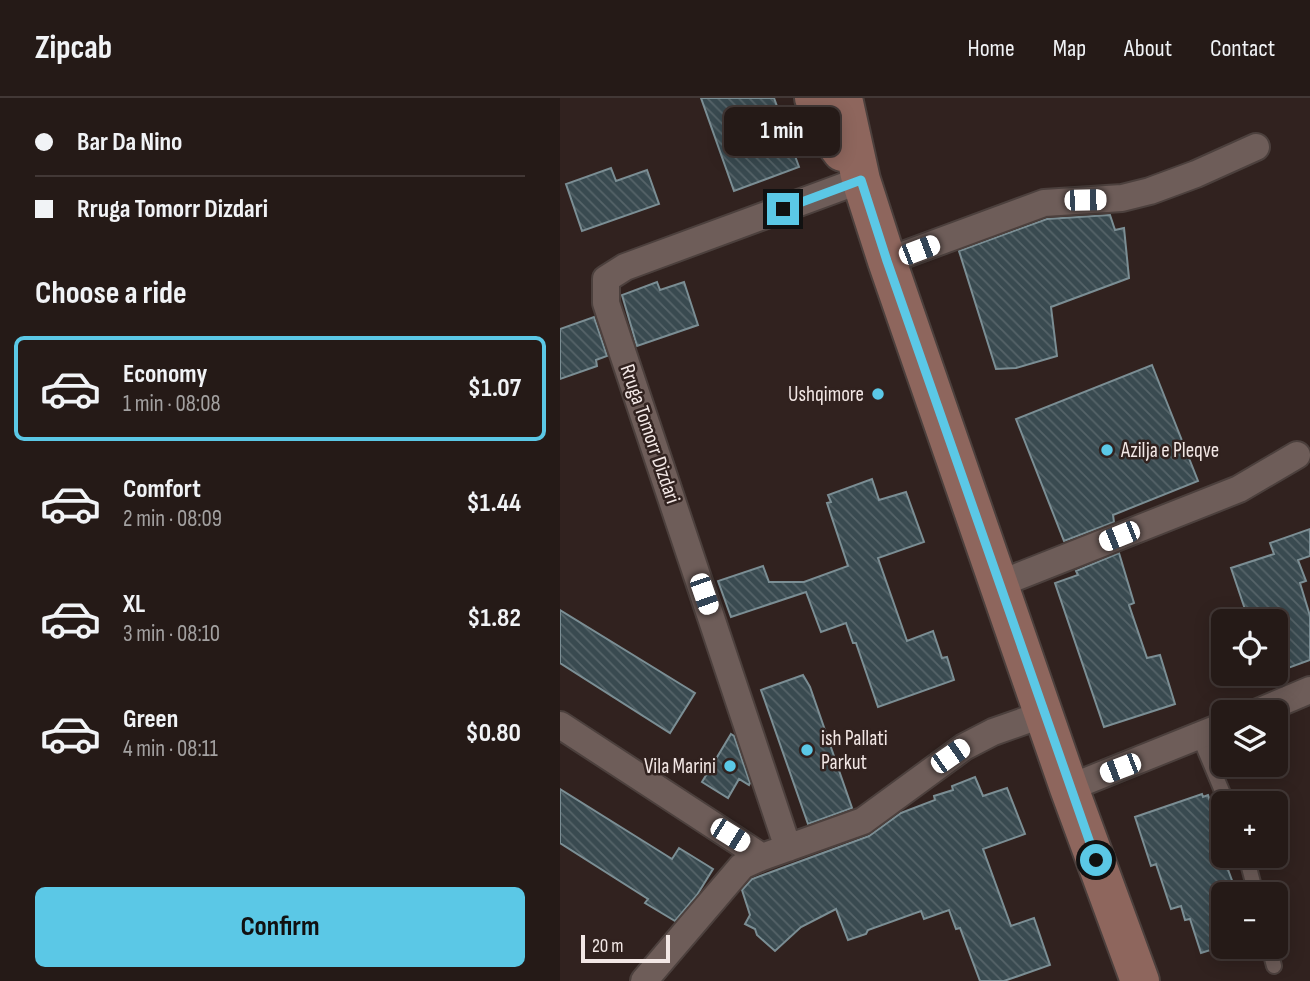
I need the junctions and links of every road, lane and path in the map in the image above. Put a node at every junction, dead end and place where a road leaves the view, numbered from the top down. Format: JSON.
{"nodes":[{"id":1,"x":814,"y":98,"type":"edge"},
{"id":2,"x":843,"y":98,"type":"edge"},
{"id":3,"x":1256,"y":147,"type":"dead end"},
{"id":4,"x":861,"y":180,"type":"junction"},
{"id":5,"x":887,"y":261,"type":"junction"},
{"id":6,"x":1297,"y":455,"type":"dead end"},
{"id":7,"x":999,"y":584,"type":"junction"},
{"id":8,"x":1310,"y":690,"type":"edge"},
{"id":9,"x":1286,"y":700,"type":"edge"},
{"id":10,"x":1044,"y":714,"type":"junction"},
{"id":11,"x":560,"y":725,"type":"edge"},
{"id":12,"x":1211,"y":731,"type":"edge"},
{"id":13,"x":1199,"y":736,"type":"junction"},
{"id":14,"x":1069,"y":788,"type":"junction"},
{"id":15,"x":1222,"y":791,"type":"edge"},
{"id":16,"x":788,"y":848,"type":"junction"},
{"id":17,"x":762,"y":857,"type":"junction"},
{"id":18,"x":1272,"y":959,"type":"edge"},
{"id":19,"x":1274,"y":966,"type":"dead end"},
{"id":20,"x":644,"y":981,"type":"edge"},
{"id":21,"x":1140,"y":981,"type":"edge"}],
"edges":[{"from":1,"to":4,"type":"main road"},
{"from":2,"to":4,"type":"main road"},
{"from":3,"to":5,"type":"street"},
{"from":4,"to":5,"type":"main road"},
{"from":4,"to":16,"type":"street","name":"Rruga Tomorr Dizdari"},
{"from":5,"to":7,"type":"main road"},
{"from":6,"to":7,"type":"street"},
{"from":7,"to":10,"type":"main road"},
{"from":8,"to":9,"type":"street"},
{"from":10,"to":14,"type":"main road"},
{"from":10,"to":16,"type":"street"},
{"from":11,"to":17,"type":"street"},
{"from":12,"to":13,"type":"street"},
{"from":13,"to":14,"type":"street"},
{"from":13,"to":15,"type":"lane"},
{"from":14,"to":21,"type":"main road"},
{"from":16,"to":17,"type":"street"},
{"from":17,"to":20,"type":"street"},
{"from":18,"to":19,"type":"lane"}]}
